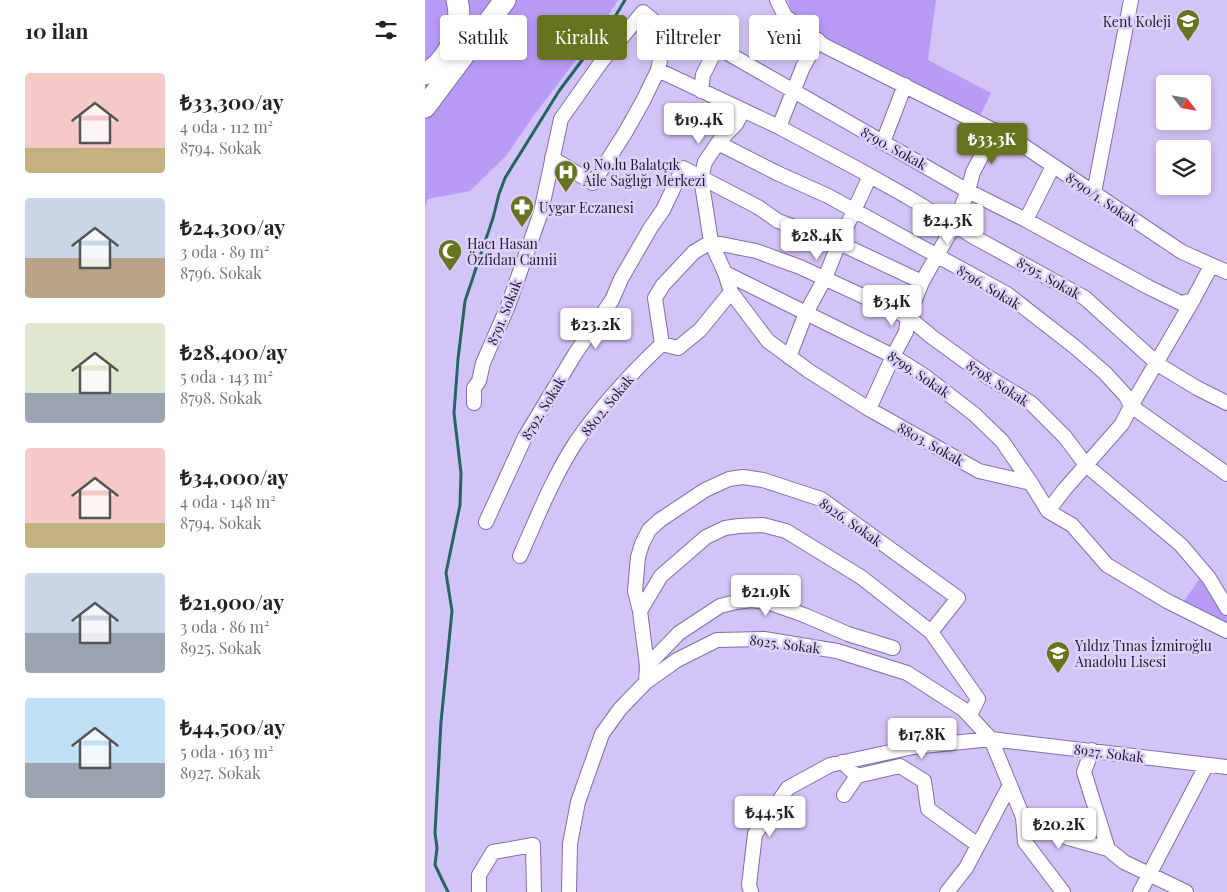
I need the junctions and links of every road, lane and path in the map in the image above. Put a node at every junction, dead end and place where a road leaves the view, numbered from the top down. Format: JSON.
{"nodes":[{"id":1,"x":457,"y":0,"type":"edge"},
{"id":2,"x":505,"y":0,"type":"edge"},
{"id":3,"x":777,"y":0,"type":"edge"},
{"id":4,"x":1131,"y":0,"type":"edge"},
{"id":5,"x":644,"y":6,"type":"edge"},
{"id":6,"x":784,"y":15,"type":"edge"},
{"id":7,"x":819,"y":41,"type":"edge"},
{"id":8,"x":660,"y":60,"type":"edge"},
{"id":9,"x":710,"y":60,"type":"edge"},
{"id":10,"x":739,"y":60,"type":"edge"},
{"id":11,"x":808,"y":60,"type":"edge"},
{"id":12,"x":658,"y":70,"type":"junction"},
{"id":13,"x":425,"y":74,"type":"edge"},
{"id":14,"x":905,"y":86,"type":"junction"},
{"id":15,"x":701,"y":91,"type":"junction"},
{"id":16,"x":793,"y":91,"type":"junction"},
{"id":17,"x":425,"y":107,"type":"edge"},
{"id":18,"x":743,"y":111,"type":"junction"},
{"id":19,"x":779,"y":127,"type":"junction"},
{"id":20,"x":995,"y":130,"type":"junction"},
{"id":21,"x":883,"y":142,"type":"junction"},
{"id":22,"x":718,"y":143,"type":"junction"},
{"id":23,"x":552,"y":158,"type":"junction"},
{"id":24,"x":1053,"y":166,"type":"junction"},
{"id":25,"x":870,"y":176,"type":"junction"},
{"id":26,"x":701,"y":178,"type":"junction"},
{"id":27,"x":968,"y":192,"type":"junction"},
{"id":28,"x":1094,"y":193,"type":"junction"},
{"id":29,"x":854,"y":211,"type":"junction"},
{"id":30,"x":1026,"y":220,"type":"junction"},
{"id":31,"x":953,"y":224,"type":"junction"},
{"id":32,"x":711,"y":242,"type":"junction"},
{"id":33,"x":839,"y":243,"type":"junction"},
{"id":34,"x":936,"y":257,"type":"junction"},
{"id":35,"x":1211,"y":266,"type":"junction"},
{"id":36,"x":1227,"y":272,"type":"edge"},
{"id":37,"x":725,"y":273,"type":"junction"},
{"id":38,"x":825,"y":278,"type":"junction"},
{"id":39,"x":921,"y":282,"type":"junction"},
{"id":40,"x":731,"y":292,"type":"junction"},
{"id":41,"x":1193,"y":300,"type":"junction"},
{"id":42,"x":806,"y":312,"type":"junction"},
{"id":43,"x":908,"y":317,"type":"junction"},
{"id":44,"x":662,"y":344,"type":"junction"},
{"id":45,"x":789,"y":356,"type":"junction"},
{"id":46,"x":893,"y":356,"type":"junction"},
{"id":47,"x":1156,"y":362,"type":"junction"},
{"id":48,"x":474,"y":403,"type":"dead end"},
{"id":49,"x":1227,"y":403,"type":"edge"},
{"id":50,"x":1131,"y":406,"type":"junction"},
{"id":51,"x":869,"y":409,"type":"junction"},
{"id":52,"x":1087,"y":466,"type":"junction"},
{"id":53,"x":1227,"y":474,"type":"edge"},
{"id":54,"x":1031,"y":484,"type":"junction"},
{"id":55,"x":1048,"y":511,"type":"junction"},
{"id":56,"x":486,"y":522,"type":"dead end"},
{"id":57,"x":520,"y":556,"type":"dead end"},
{"id":58,"x":1227,"y":608,"type":"edge"},
{"id":59,"x":640,"y":611,"type":"junction"},
{"id":60,"x":1227,"y":630,"type":"edge"},
{"id":61,"x":931,"y":632,"type":"junction"},
{"id":62,"x":893,"y":648,"type":"dead end"},
{"id":63,"x":647,"y":666,"type":"junction"},
{"id":64,"x":646,"y":682,"type":"junction"},
{"id":65,"x":970,"y":715,"type":"junction"},
{"id":66,"x":991,"y":739,"type":"junction"},
{"id":67,"x":1092,"y":750,"type":"junction"},
{"id":68,"x":842,"y":762,"type":"junction"},
{"id":69,"x":1206,"y":766,"type":"junction"},
{"id":70,"x":1227,"y":767,"type":"edge"},
{"id":71,"x":857,"y":776,"type":"junction"},
{"id":72,"x":1010,"y":785,"type":"junction"},
{"id":73,"x":843,"y":795,"type":"dead end"},
{"id":74,"x":1023,"y":817,"type":"junction"},
{"id":75,"x":978,"y":845,"type":"junction"},
{"id":76,"x":1108,"y":849,"type":"junction"},
{"id":77,"x":1150,"y":875,"type":"junction"},
{"id":78,"x":479,"y":892,"type":"edge"},
{"id":79,"x":534,"y":892,"type":"edge"},
{"id":80,"x":569,"y":892,"type":"edge"},
{"id":81,"x":751,"y":892,"type":"edge"},
{"id":82,"x":947,"y":892,"type":"edge"},
{"id":83,"x":1063,"y":892,"type":"edge"},
{"id":84,"x":1140,"y":892,"type":"edge"},
{"id":85,"x":1186,"y":892,"type":"edge"}],
"edges":[{"from":1,"to":13,"type":"highway"},
{"from":2,"to":17,"type":"highway"},
{"from":3,"to":6,"type":"street","name":"8790/1. Sokak"},
{"from":4,"to":28,"type":"street"},
{"from":5,"to":23,"type":"street","name":"8791. Sokak"},
{"from":7,"to":14,"type":"street","name":"8790/1. Sokak"},
{"from":8,"to":12,"type":"street"},
{"from":9,"to":15,"type":"street"},
{"from":10,"to":16,"type":"street","name":"8790. Sokak"},
{"from":11,"to":16,"type":"street"},
{"from":12,"to":15,"type":"street","name":"8795. Sokak"},
{"from":12,"to":23,"type":"street"},
{"from":14,"to":20,"type":"street","name":"8790/1. Sokak"},
{"from":14,"to":21,"type":"street"},
{"from":15,"to":18,"type":"street","name":"8795. Sokak"},
{"from":16,"to":19,"type":"street"},
{"from":16,"to":21,"type":"street","name":"8790. Sokak"},
{"from":18,"to":19,"type":"street","name":"8795. Sokak"},
{"from":18,"to":22,"type":"street"},
{"from":19,"to":25,"type":"street","name":"8795. Sokak"},
{"from":20,"to":24,"type":"street","name":"8790/1. Sokak"},
{"from":20,"to":27,"type":"street"},
{"from":21,"to":27,"type":"street","name":"8790. Sokak"},
{"from":22,"to":26,"type":"street"},
{"from":22,"to":29,"type":"street","name":"8796. Sokak"},
{"from":23,"to":48,"type":"street","name":"8791. Sokak"},
{"from":24,"to":28,"type":"street","name":"8790/1. Sokak"},
{"from":24,"to":30,"type":"street"},
{"from":25,"to":29,"type":"street"},
{"from":25,"to":31,"type":"street","name":"8795. Sokak"},
{"from":26,"to":32,"type":"street","name":"8803. Sokak"},
{"from":26,"to":33,"type":"street"},
{"from":26,"to":56,"type":"street","name":"8792. Sokak"},
{"from":27,"to":30,"type":"street","name":"8790. Sokak"},
{"from":27,"to":31,"type":"street"},
{"from":28,"to":35,"type":"street","name":"8790/1. Sokak"},
{"from":29,"to":33,"type":"street"},
{"from":29,"to":34,"type":"street","name":"8796. Sokak"},
{"from":30,"to":41,"type":"street","name":"8790. Sokak"},
{"from":31,"to":34,"type":"street"},
{"from":31,"to":47,"type":"street","name":"8795. Sokak"},
{"from":32,"to":37,"type":"street","name":"8803. Sokak"},
{"from":32,"to":38,"type":"street","name":"8798. Sokak"},
{"from":32,"to":44,"type":"street"},
{"from":33,"to":38,"type":"street"},
{"from":33,"to":39,"type":"street"},
{"from":34,"to":39,"type":"street"},
{"from":34,"to":50,"type":"street","name":"8796. Sokak"},
{"from":35,"to":36,"type":"street","name":"8790/1. Sokak"},
{"from":35,"to":41,"type":"street"},
{"from":37,"to":40,"type":"street","name":"8803. Sokak"},
{"from":37,"to":42,"type":"street","name":"8799. Sokak"},
{"from":38,"to":42,"type":"street"},
{"from":38,"to":43,"type":"street","name":"8798. Sokak"},
{"from":39,"to":43,"type":"street"},
{"from":40,"to":44,"type":"street"},
{"from":40,"to":45,"type":"street","name":"8803. Sokak"},
{"from":41,"to":47,"type":"street"},
{"from":42,"to":45,"type":"street"},
{"from":42,"to":46,"type":"street","name":"8799. Sokak"},
{"from":43,"to":46,"type":"street"},
{"from":43,"to":52,"type":"street","name":"8798. Sokak"},
{"from":44,"to":57,"type":"street","name":"8802. Sokak"},
{"from":45,"to":51,"type":"street","name":"8803. Sokak"},
{"from":46,"to":51,"type":"street"},
{"from":46,"to":54,"type":"street","name":"8799. Sokak"},
{"from":47,"to":49,"type":"street","name":"8795. Sokak"},
{"from":47,"to":50,"type":"street"},
{"from":50,"to":52,"type":"street"},
{"from":50,"to":53,"type":"street"},
{"from":51,"to":54,"type":"street","name":"8803. Sokak"},
{"from":52,"to":55,"type":"street"},
{"from":52,"to":58,"type":"street","name":"8798. Sokak"},
{"from":54,"to":55,"type":"street"},
{"from":55,"to":60,"type":"street"},
{"from":59,"to":61,"type":"street"},
{"from":59,"to":61,"type":"street","name":"8926. Sokak"},
{"from":59,"to":63,"type":"street","name":"8926. Sokak"},
{"from":61,"to":65,"type":"street"},
{"from":62,"to":63,"type":"street"},
{"from":63,"to":64,"type":"street","name":"8926. Sokak"},
{"from":64,"to":65,"type":"street","name":"8925. Sokak"},
{"from":64,"to":80,"type":"street","name":"8925. Sokak"},
{"from":65,"to":66,"type":"street"},
{"from":66,"to":67,"type":"street","name":"8927. Sokak"},
{"from":66,"to":68,"type":"street","name":"8927. Sokak"},
{"from":66,"to":72,"type":"street"},
{"from":67,"to":69,"type":"street","name":"8927. Sokak"},
{"from":67,"to":76,"type":"street"},
{"from":68,"to":71,"type":"street"},
{"from":68,"to":81,"type":"street","name":"8927. Sokak"},
{"from":69,"to":70,"type":"street","name":"8927. Sokak"},
{"from":69,"to":77,"type":"street"},
{"from":71,"to":73,"type":"street"},
{"from":71,"to":75,"type":"street"},
{"from":72,"to":74,"type":"street"},
{"from":72,"to":75,"type":"street"},
{"from":74,"to":76,"type":"street"},
{"from":74,"to":83,"type":"street"},
{"from":75,"to":82,"type":"street"},
{"from":76,"to":77,"type":"street"},
{"from":77,"to":84,"type":"street"},
{"from":77,"to":85,"type":"street"},
{"from":78,"to":79,"type":"street"}]}
